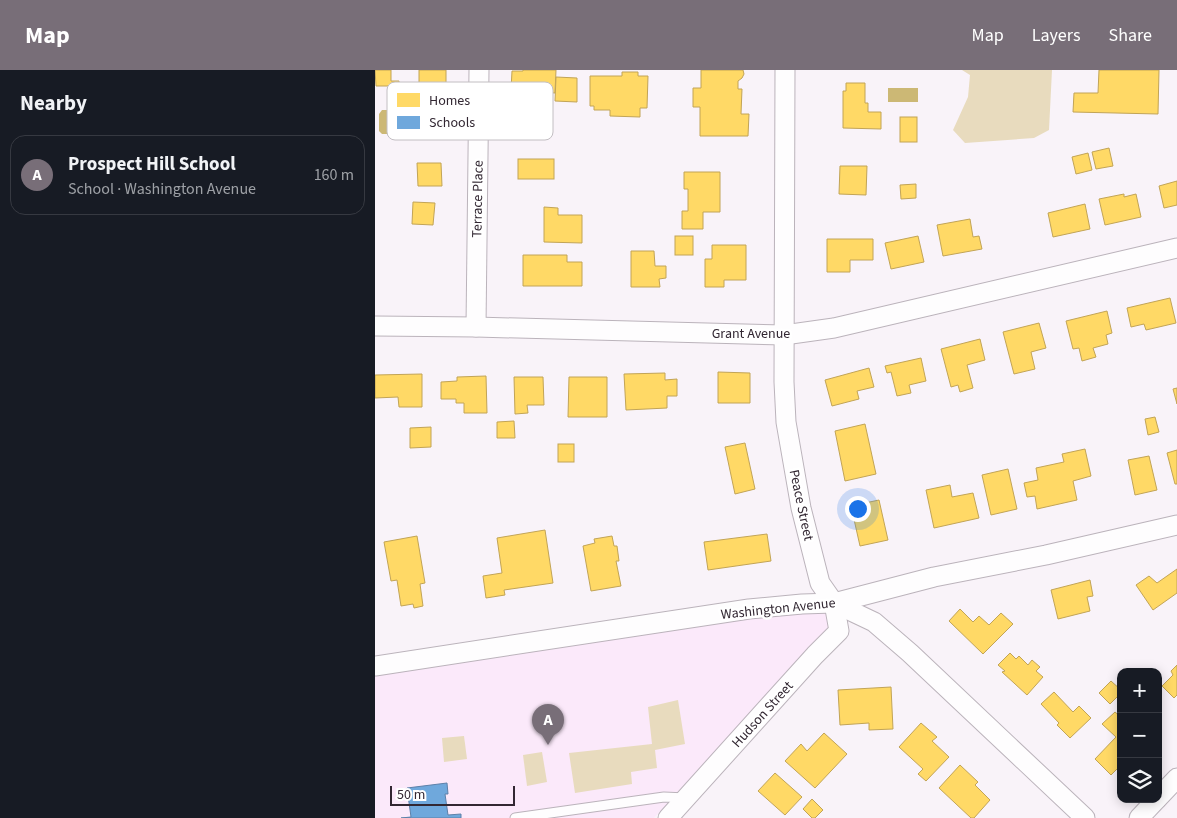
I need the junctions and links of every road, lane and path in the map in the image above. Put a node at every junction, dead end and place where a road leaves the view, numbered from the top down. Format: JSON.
{"nodes":[{"id":1,"x":785,"y":70,"type":"edge"},
{"id":2,"x":478,"y":140,"type":"edge"},
{"id":3,"x":1177,"y":248,"type":"edge"},
{"id":4,"x":375,"y":326,"type":"edge"},
{"id":5,"x":476,"y":327,"type":"junction"},
{"id":6,"x":784,"y":335,"type":"junction"},
{"id":7,"x":1177,"y":525,"type":"edge"},
{"id":8,"x":834,"y":603,"type":"junction"},
{"id":9,"x":375,"y":666,"type":"edge"},
{"id":10,"x":1177,"y":778,"type":"edge"},
{"id":11,"x":1162,"y":793,"type":"edge"},
{"id":12,"x":686,"y":798,"type":"junction"},
{"id":13,"x":1152,"y":803,"type":"edge"},
{"id":14,"x":543,"y":816,"type":"edge"},
{"id":15,"x":515,"y":818,"type":"edge"},
{"id":16,"x":668,"y":818,"type":"edge"},
{"id":17,"x":1085,"y":818,"type":"edge"},
{"id":18,"x":1139,"y":818,"type":"edge"}],
"edges":[{"from":1,"to":6,"type":"street","name":"Peace Street"},
{"from":2,"to":5,"type":"street","name":"Terrace Place"},
{"from":3,"to":6,"type":"street","name":"Grant Avenue"},
{"from":4,"to":5,"type":"street","name":"Grant Avenue"},
{"from":5,"to":6,"type":"street","name":"Grant Avenue"},
{"from":6,"to":8,"type":"street","name":"Peace Street"},
{"from":7,"to":8,"type":"street","name":"Washington Avenue"},
{"from":8,"to":9,"type":"street","name":"Washington Avenue"},
{"from":8,"to":12,"type":"street","name":"Hudson Street"},
{"from":8,"to":17,"type":"street","name":"Peace Street"},
{"from":10,"to":11,"type":"street"},
{"from":12,"to":14,"type":"lane"},
{"from":12,"to":16,"type":"street","name":"Hudson Street"},
{"from":13,"to":18,"type":"street"},
{"from":14,"to":15,"type":"lane"}]}
